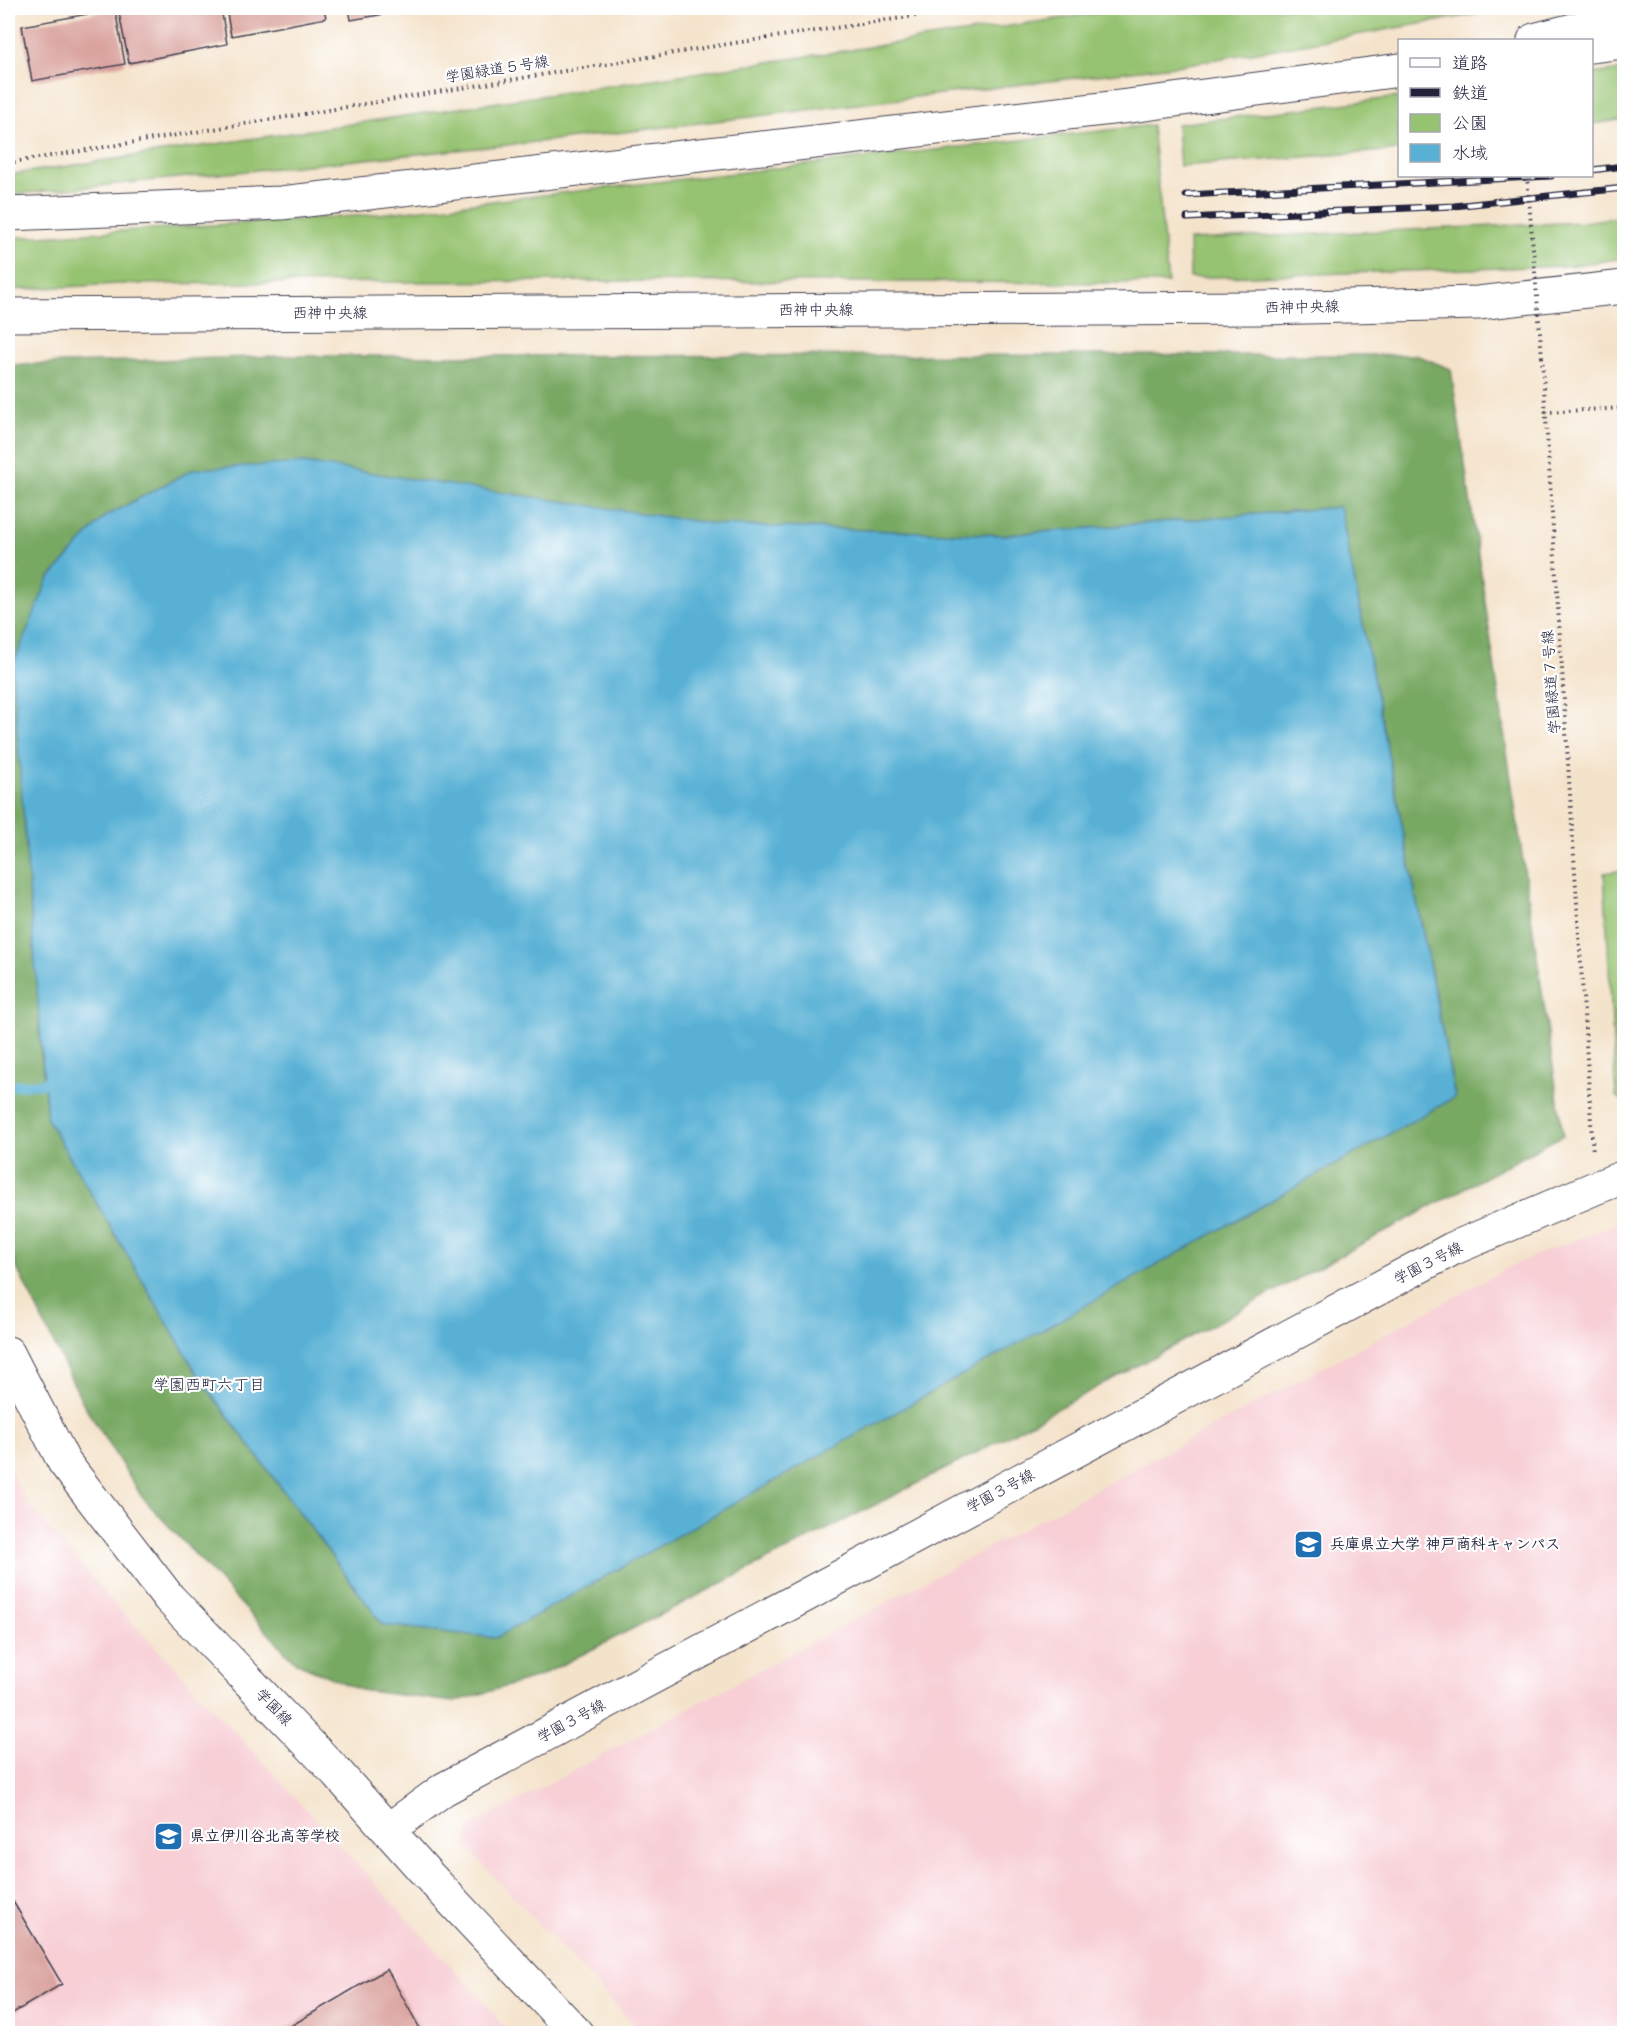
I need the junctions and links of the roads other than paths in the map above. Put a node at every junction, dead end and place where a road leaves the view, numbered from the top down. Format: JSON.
{"nodes":[{"id":1,"x":1624,"y":17,"type":"edge"},
{"id":2,"x":1538,"y":39,"type":"edge"},
{"id":3,"x":1624,"y":42,"type":"edge"},
{"id":4,"x":1593,"y":46,"type":"edge"},
{"id":5,"x":1398,"y":70,"type":"edge"},
{"id":6,"x":8,"y":214,"type":"edge"},
{"id":7,"x":1624,"y":287,"type":"edge"},
{"id":8,"x":1624,"y":299,"type":"edge"},
{"id":9,"x":1478,"y":303,"type":"junction"},
{"id":10,"x":8,"y":315,"type":"edge"},
{"id":11,"x":1610,"y":1183,"type":"edge"},
{"id":12,"x":8,"y":1353,"type":"edge"},
{"id":13,"x":388,"y":1830,"type":"junction"},
{"id":14,"x":577,"y":2034,"type":"edge"}],
"edges":[{"from":1,"to":2,"type":"street"},
{"from":3,"to":4,"type":"street"},
{"from":5,"to":6,"type":"street"},
{"from":7,"to":9,"type":"street","name":"西神中央線"},
{"from":8,"to":9,"type":"street"},
{"from":9,"to":10,"type":"street","name":"西神中央線"},
{"from":11,"to":13,"type":"street","name":"学園３号線"},
{"from":12,"to":13,"type":"street","name":"学園線"},
{"from":13,"to":14,"type":"street","name":"学園線"}]}
